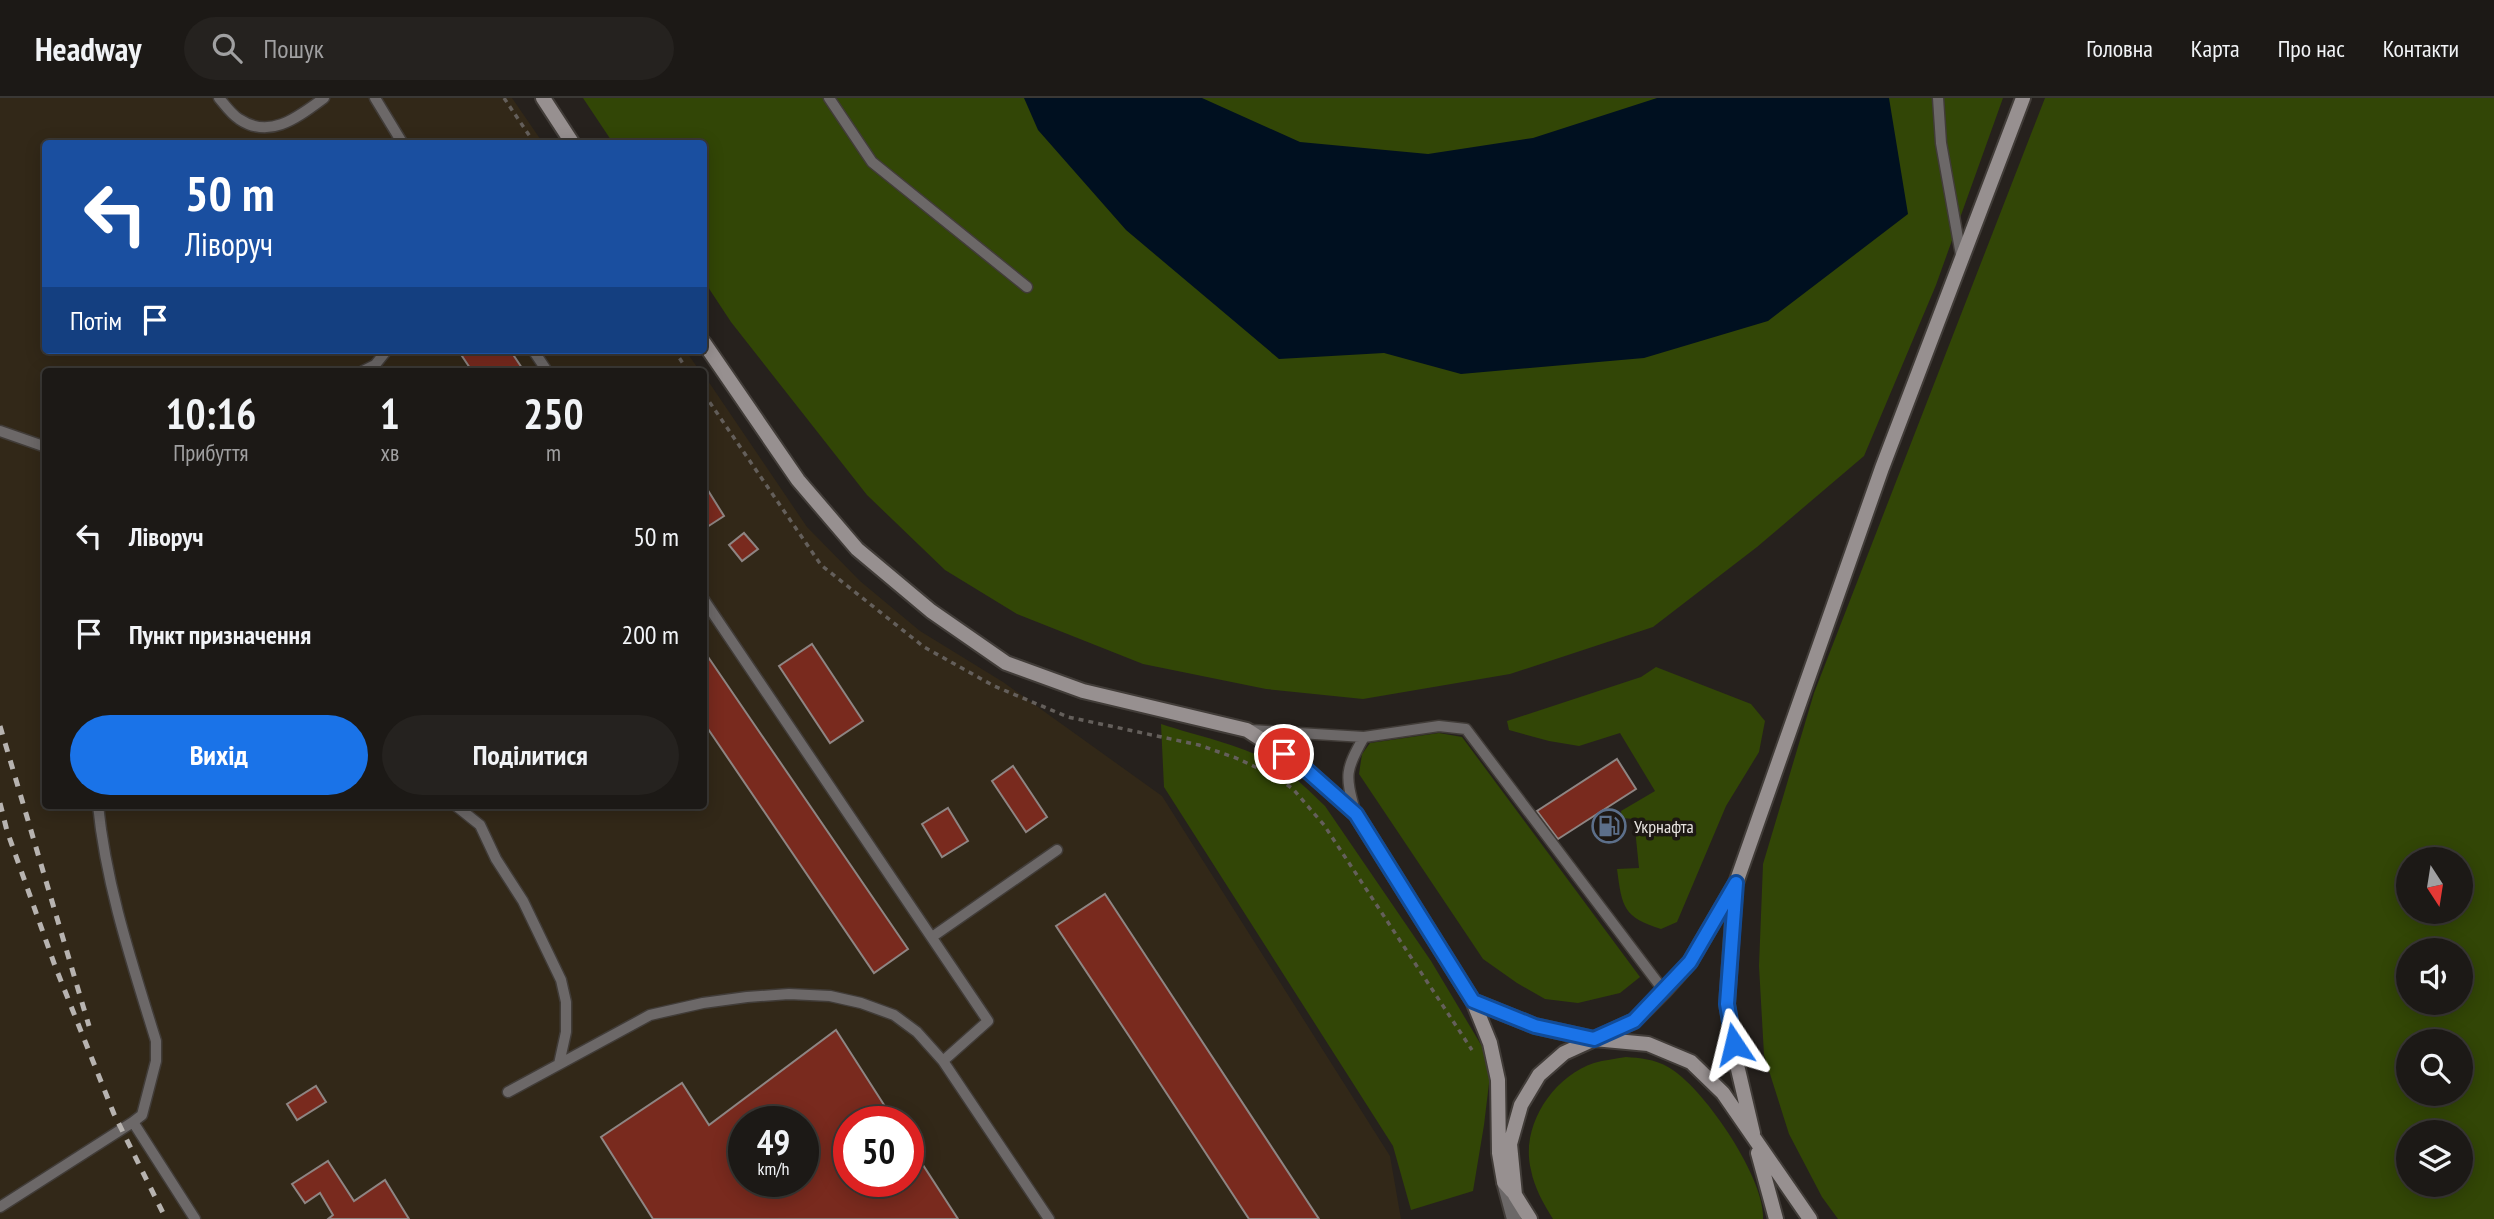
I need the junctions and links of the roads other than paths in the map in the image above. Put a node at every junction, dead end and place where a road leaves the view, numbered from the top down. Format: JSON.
{"nodes":[{"id":1,"x":219,"y":98,"type":"edge"},
{"id":2,"x":324,"y":98,"type":"edge"},
{"id":3,"x":375,"y":98,"type":"edge"},
{"id":4,"x":543,"y":98,"type":"edge"},
{"id":5,"x":830,"y":98,"type":"edge"},
{"id":6,"x":1938,"y":98,"type":"edge"},
{"id":7,"x":2024,"y":98,"type":"edge"},
{"id":8,"x":401,"y":140,"type":"edge"},
{"id":9,"x":570,"y":140,"type":"edge"},
{"id":10,"x":1962,"y":259,"type":"junction"},
{"id":11,"x":1027,"y":287,"type":"dead end"},
{"id":12,"x":707,"y":347,"type":"edge"},
{"id":13,"x":384,"y":354,"type":"edge"},
{"id":14,"x":369,"y":368,"type":"edge"},
{"id":15,"x":0,"y":431,"type":"edge"},
{"id":16,"x":42,"y":446,"type":"edge"},
{"id":17,"x":707,"y":604,"type":"edge"},
{"id":18,"x":1247,"y":730,"type":"junction"},
{"id":19,"x":1364,"y":737,"type":"junction"},
{"id":20,"x":98,"y":809,"type":"edge"},
{"id":21,"x":460,"y":809,"type":"edge"},
{"id":22,"x":1356,"y":814,"type":"junction"},
{"id":23,"x":1057,"y":850,"type":"dead end"},
{"id":24,"x":1736,"y":883,"type":"junction"},
{"id":25,"x":932,"y":937,"type":"junction"},
{"id":26,"x":1664,"y":991,"type":"junction"},
{"id":27,"x":1473,"y":1001,"type":"junction"},
{"id":28,"x":1594,"y":1039,"type":"junction"},
{"id":29,"x":943,"y":1061,"type":"junction"},
{"id":30,"x":559,"y":1064,"type":"junction"},
{"id":31,"x":508,"y":1092,"type":"dead end"},
{"id":32,"x":133,"y":1122,"type":"junction"},
{"id":33,"x":1755,"y":1142,"type":"junction"},
{"id":34,"x":1504,"y":1182,"type":"junction"},
{"id":35,"x":1515,"y":1195,"type":"junction"},
{"id":36,"x":0,"y":1208,"type":"edge"},
{"id":37,"x":195,"y":1219,"type":"edge"},
{"id":38,"x":1049,"y":1219,"type":"edge"},
{"id":39,"x":1514,"y":1219,"type":"edge"},
{"id":40,"x":1530,"y":1219,"type":"edge"},
{"id":41,"x":1776,"y":1219,"type":"edge"},
{"id":42,"x":1810,"y":1219,"type":"edge"}],
"edges":[{"from":1,"to":2,"type":"lane"},
{"from":3,"to":8,"type":"lane"},
{"from":4,"to":9,"type":"main road"},
{"from":5,"to":11,"type":"lane"},
{"from":6,"to":10,"type":"lane"},
{"from":7,"to":10,"type":"main road"},
{"from":10,"to":24,"type":"main road"},
{"from":12,"to":18,"type":"main road"},
{"from":13,"to":14,"type":"lane"},
{"from":15,"to":16,"type":"lane"},
{"from":17,"to":25,"type":"lane"},
{"from":18,"to":19,"type":"lane"},
{"from":18,"to":22,"type":"main road"},
{"from":19,"to":22,"type":"lane"},
{"from":19,"to":26,"type":"lane"},
{"from":20,"to":32,"type":"lane"},
{"from":21,"to":30,"type":"lane"},
{"from":22,"to":27,"type":"main road"},
{"from":23,"to":25,"type":"lane"},
{"from":24,"to":26,"type":"main road"},
{"from":24,"to":33,"type":"main road"},
{"from":25,"to":29,"type":"lane"},
{"from":26,"to":28,"type":"main road"},
{"from":27,"to":28,"type":"main road"},
{"from":27,"to":34,"type":"main road"},
{"from":28,"to":33,"type":"main road"},
{"from":28,"to":35,"type":"main road"},
{"from":29,"to":30,"type":"lane"},
{"from":29,"to":38,"type":"lane"},
{"from":30,"to":31,"type":"lane"},
{"from":32,"to":36,"type":"lane"},
{"from":32,"to":37,"type":"lane"},
{"from":33,"to":41,"type":"main road"},
{"from":33,"to":42,"type":"main road"},
{"from":34,"to":35,"type":"main road"},
{"from":34,"to":39,"type":"street"},
{"from":35,"to":40,"type":"main road"}]}
